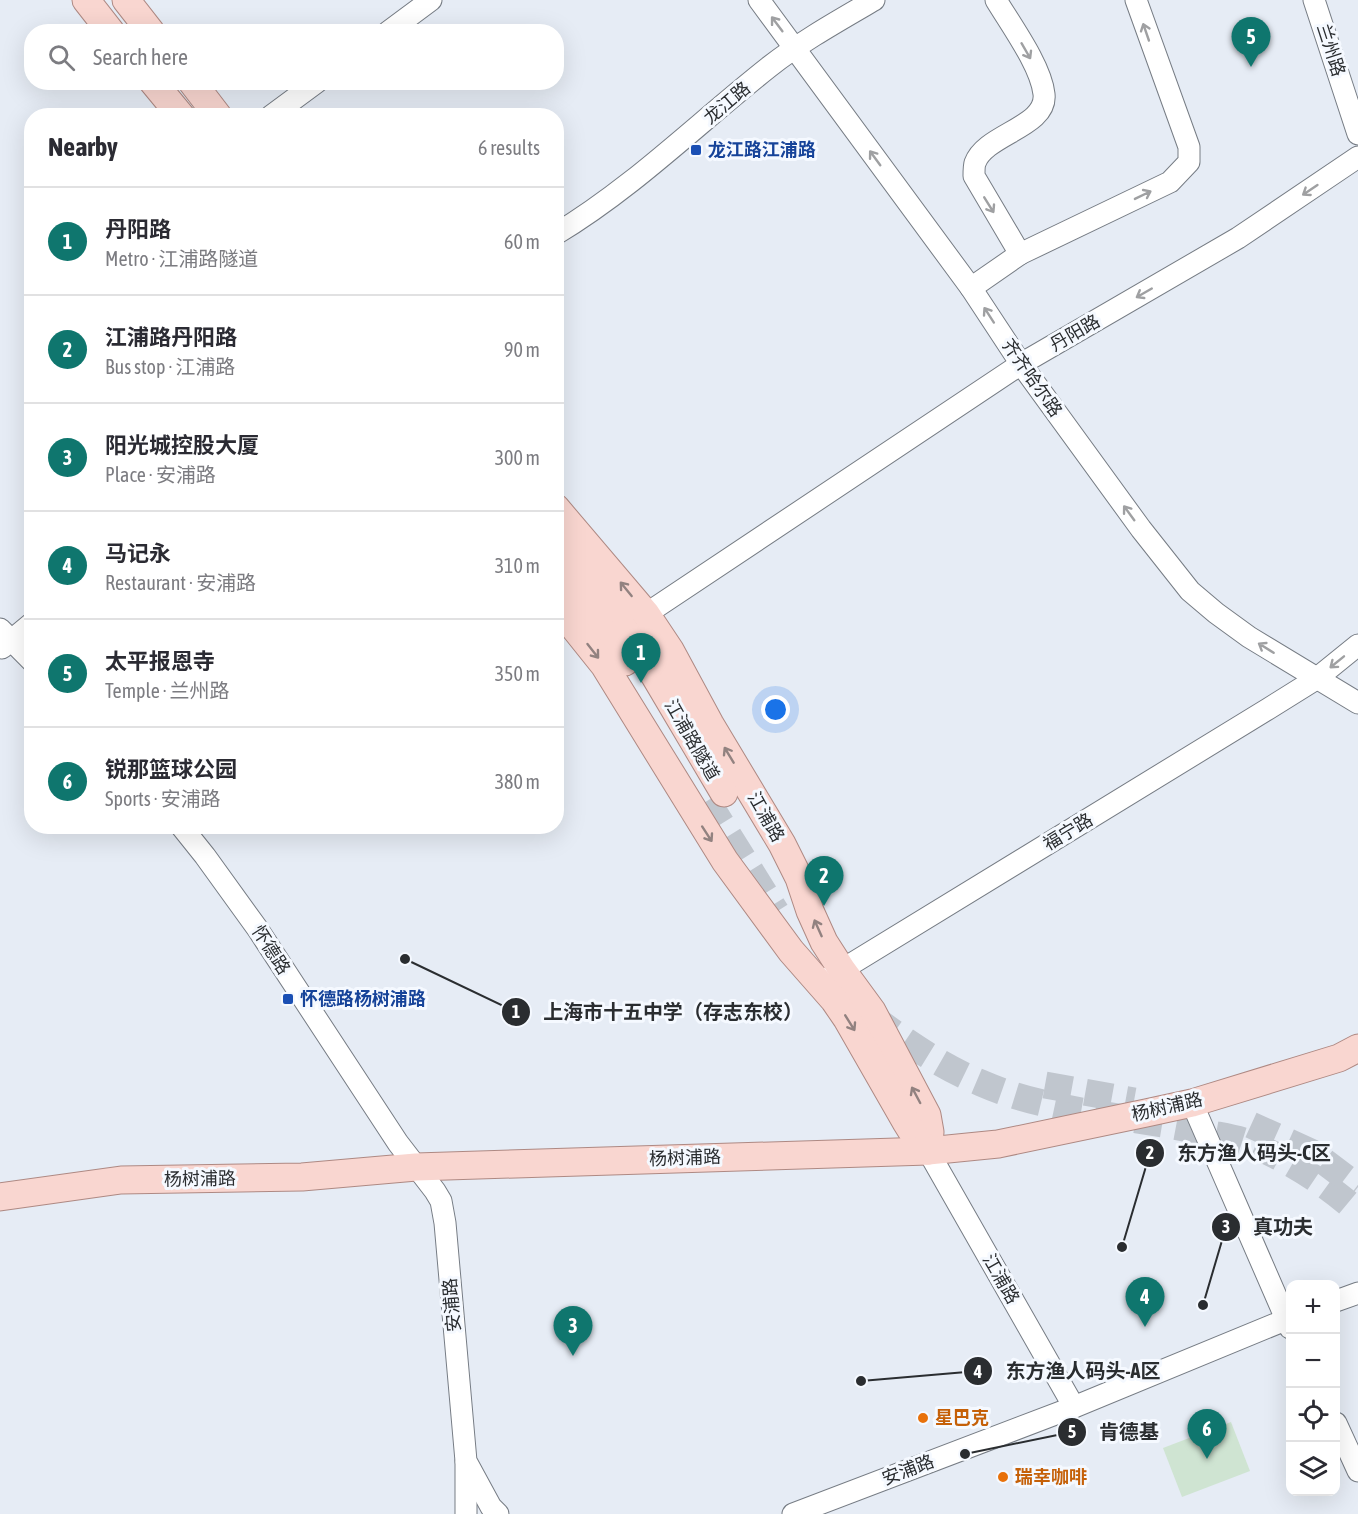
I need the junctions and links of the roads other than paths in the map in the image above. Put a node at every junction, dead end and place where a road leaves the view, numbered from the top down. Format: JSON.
{"nodes":[{"id":1,"x":86,"y":0,"type":"edge"},
{"id":2,"x":126,"y":0,"type":"edge"},
{"id":3,"x":431,"y":0,"type":"edge"},
{"id":4,"x":759,"y":0,"type":"edge"},
{"id":5,"x":874,"y":0,"type":"edge"},
{"id":6,"x":996,"y":0,"type":"edge"},
{"id":7,"x":1136,"y":0,"type":"edge"},
{"id":8,"x":1314,"y":0,"type":"edge"},
{"id":9,"x":105,"y":24,"type":"edge"},
{"id":10,"x":145,"y":24,"type":"edge"},
{"id":11,"x":399,"y":24,"type":"edge"},
{"id":12,"x":794,"y":48,"type":"junction"},
{"id":13,"x":160,"y":90,"type":"edge"},
{"id":14,"x":198,"y":90,"type":"edge"},
{"id":15,"x":306,"y":90,"type":"edge"},
{"id":16,"x":174,"y":108,"type":"edge"},
{"id":17,"x":212,"y":108,"type":"edge"},
{"id":18,"x":282,"y":108,"type":"edge"},
{"id":19,"x":1358,"y":134,"type":"edge"},
{"id":20,"x":1358,"y":157,"type":"edge"},
{"id":21,"x":564,"y":229,"type":"edge"},
{"id":22,"x":1020,"y":254,"type":"junction"},
{"id":23,"x":971,"y":288,"type":"junction"},
{"id":24,"x":1021,"y":364,"type":"junction"},
{"id":25,"x":564,"y":517,"type":"edge"},
{"id":26,"x":564,"y":550,"type":"edge"},
{"id":27,"x":564,"y":586,"type":"edge"},
{"id":28,"x":646,"y":614,"type":"junction"},
{"id":29,"x":564,"y":615,"type":"edge"},
{"id":30,"x":24,"y":628,"type":"edge"},
{"id":31,"x":4,"y":640,"type":"edge"},
{"id":32,"x":1358,"y":645,"type":"edge"},
{"id":33,"x":24,"y":655,"type":"edge"},
{"id":34,"x":1316,"y":679,"type":"junction"},
{"id":35,"x":1358,"y":703,"type":"edge"},
{"id":36,"x":187,"y":834,"type":"edge"},
{"id":37,"x":831,"y":977,"type":"junction"},
{"id":38,"x":1358,"y":1048,"type":"edge"},
{"id":39,"x":1192,"y":1103,"type":"junction"},
{"id":40,"x":928,"y":1151,"type":"junction"},
{"id":41,"x":416,"y":1167,"type":"junction"},
{"id":42,"x":0,"y":1197,"type":"edge"},
{"id":43,"x":1358,"y":1293,"type":"edge"},
{"id":44,"x":1340,"y":1299,"type":"edge"},
{"id":45,"x":1286,"y":1315,"type":"edge"},
{"id":46,"x":1286,"y":1323,"type":"edge"},
{"id":47,"x":1074,"y":1407,"type":"junction"},
{"id":48,"x":1340,"y":1434,"type":"edge"},
{"id":49,"x":466,"y":1461,"type":"junction"},
{"id":50,"x":1358,"y":1471,"type":"edge"},
{"id":51,"x":840,"y":1505,"type":"edge"},
{"id":52,"x":466,"y":1514,"type":"edge"},
{"id":53,"x":498,"y":1514,"type":"edge"},
{"id":54,"x":793,"y":1514,"type":"edge"}],
"edges":[{"from":1,"to":9,"type":"main road"},
{"from":2,"to":10,"type":"main road"},
{"from":3,"to":11,"type":"street"},
{"from":12,"to":4,"type":"street","name":"齐齐哈尔路","one_way":true},
{"from":5,"to":12,"type":"street","name":"龙江路"},
{"from":6,"to":22,"type":"street","one_way":true},
{"from":22,"to":7,"type":"street","one_way":true},
{"from":8,"to":19,"type":"street","name":"兰州路"},
{"from":12,"to":21,"type":"street","name":"龙江路"},
{"from":23,"to":12,"type":"street","name":"齐齐哈尔路","one_way":true},
{"from":13,"to":16,"type":"main road"},
{"from":14,"to":17,"type":"main road"},
{"from":15,"to":18,"type":"street"},
{"from":20,"to":24,"type":"street","name":"丹阳路","one_way":true},
{"from":22,"to":23,"type":"street"},
{"from":24,"to":23,"type":"street","name":"齐齐哈尔路","one_way":true},
{"from":24,"to":28,"type":"street","name":"丹阳路"},
{"from":34,"to":24,"type":"street","name":"齐齐哈尔路","one_way":true},
{"from":28,"to":25,"type":"main road","name":"江浦路","one_way":true},
{"from":26,"to":27,"type":"main road","name":"江浦路隧道"},
{"from":37,"to":28,"type":"main road","name":"江浦路","one_way":true},
{"from":29,"to":37,"type":"main road","name":"江浦路","one_way":true},
{"from":30,"to":31,"type":"street"},
{"from":31,"to":33,"type":"street"},
{"from":32,"to":34,"type":"street","name":"福宁路","one_way":true},
{"from":34,"to":35,"type":"street","name":"齐齐哈尔路"},
{"from":34,"to":37,"type":"street","name":"福宁路"},
{"from":36,"to":41,"type":"street","name":"怀德路"},
{"from":37,"to":40,"type":"main road","name":"江浦路"},
{"from":38,"to":39,"type":"main road","name":"杨树浦路"},
{"from":39,"to":40,"type":"main road","name":"杨树浦路"},
{"from":39,"to":45,"type":"street"},
{"from":40,"to":41,"type":"main road","name":"杨树浦路"},
{"from":40,"to":47,"type":"street","name":"江浦路"},
{"from":41,"to":42,"type":"main road","name":"杨树浦路"},
{"from":41,"to":49,"type":"street","name":"安浦路"},
{"from":43,"to":44,"type":"street"},
{"from":46,"to":47,"type":"street","name":"安浦路"},
{"from":47,"to":51,"type":"street","name":"安浦路"},
{"from":48,"to":50,"type":"street"},
{"from":49,"to":52,"type":"street"},
{"from":49,"to":53,"type":"street","name":"安浦路"},
{"from":51,"to":54,"type":"street","name":"安浦路"}]}
